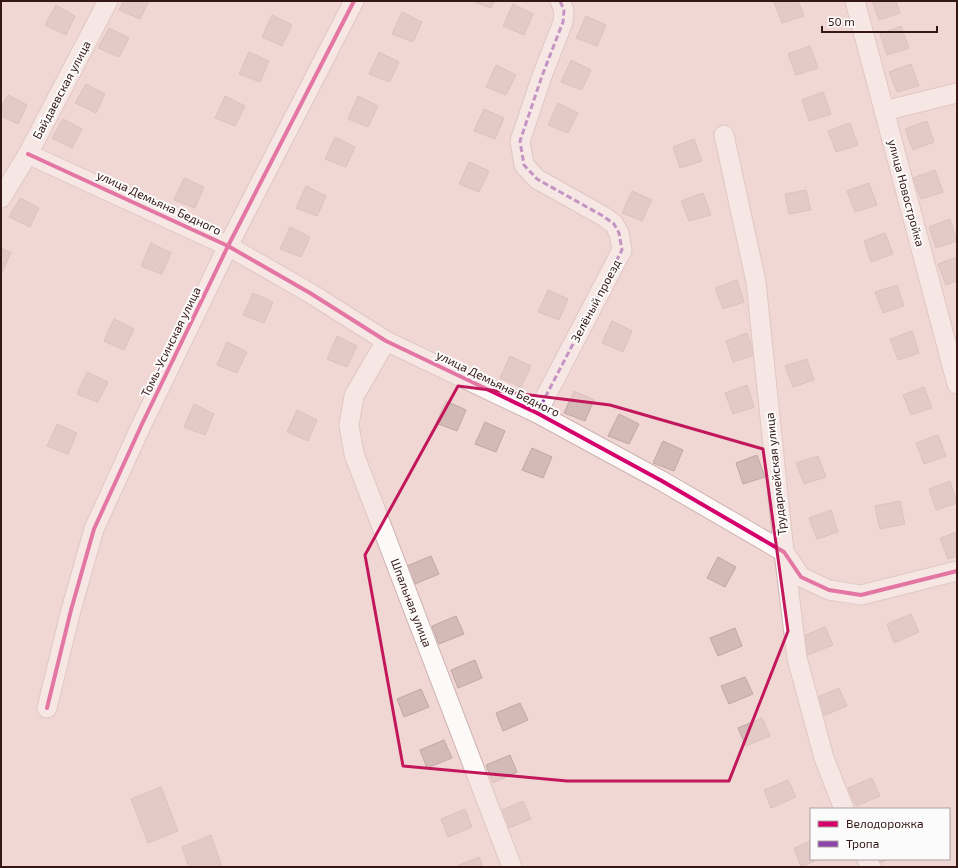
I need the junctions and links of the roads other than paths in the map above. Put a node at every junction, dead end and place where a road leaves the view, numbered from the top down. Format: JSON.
{"nodes":[{"id":1,"x":108,"y":1,"type":"edge"},
{"id":2,"x":354,"y":1,"type":"edge"},
{"id":3,"x":560,"y":1,"type":"edge"},
{"id":4,"x":855,"y":1,"type":"edge"},
{"id":5,"x":957,"y":93,"type":"edge"},
{"id":6,"x":884,"y":111,"type":"junction"},
{"id":7,"x":724,"y":135,"type":"dead end"},
{"id":8,"x":28,"y":154,"type":"junction"},
{"id":9,"x":1,"y":198,"type":"edge"},
{"id":10,"x":228,"y":246,"type":"junction"},
{"id":11,"x":386,"y":341,"type":"junction"},
{"id":12,"x":957,"y":384,"type":"edge"},
{"id":13,"x":537,"y":413,"type":"junction"},
{"id":14,"x":784,"y":552,"type":"junction"},
{"id":15,"x":957,"y":571,"type":"edge"},
{"id":16,"x":47,"y":708,"type":"dead end"},
{"id":17,"x":844,"y":808,"type":"edge"},
{"id":18,"x":512,"y":867,"type":"edge"}],
"edges":[{"from":1,"to":8,"type":"street","name":"Байдаевская улица"},
{"from":2,"to":10,"type":"street","name":"Томь-Усинская улица"},
{"from":3,"to":13,"type":"street","name":"Зелёный проезд"},
{"from":4,"to":6,"type":"street","name":"улица Новостройка"},
{"from":5,"to":6,"type":"street"},
{"from":6,"to":12,"type":"street","name":"улица Новостройка"},
{"from":7,"to":14,"type":"street","name":"Трудармейская улица"},
{"from":8,"to":9,"type":"street","name":"Байдаевская улица"},
{"from":8,"to":10,"type":"street","name":"улица Демьяна Бедного"},
{"from":10,"to":11,"type":"street","name":"улица Демьяна Бедного"},
{"from":10,"to":16,"type":"street","name":"Томь-Усинская улица"},
{"from":11,"to":13,"type":"street","name":"улица Демьяна Бедного"},
{"from":11,"to":18,"type":"street","name":"Шпальная улица"},
{"from":13,"to":14,"type":"street","name":"улица Демьяна Бедного"},
{"from":14,"to":15,"type":"street","name":"улица Демьяна Бедного"},
{"from":14,"to":17,"type":"street","name":"Трудармейская улица"}]}
